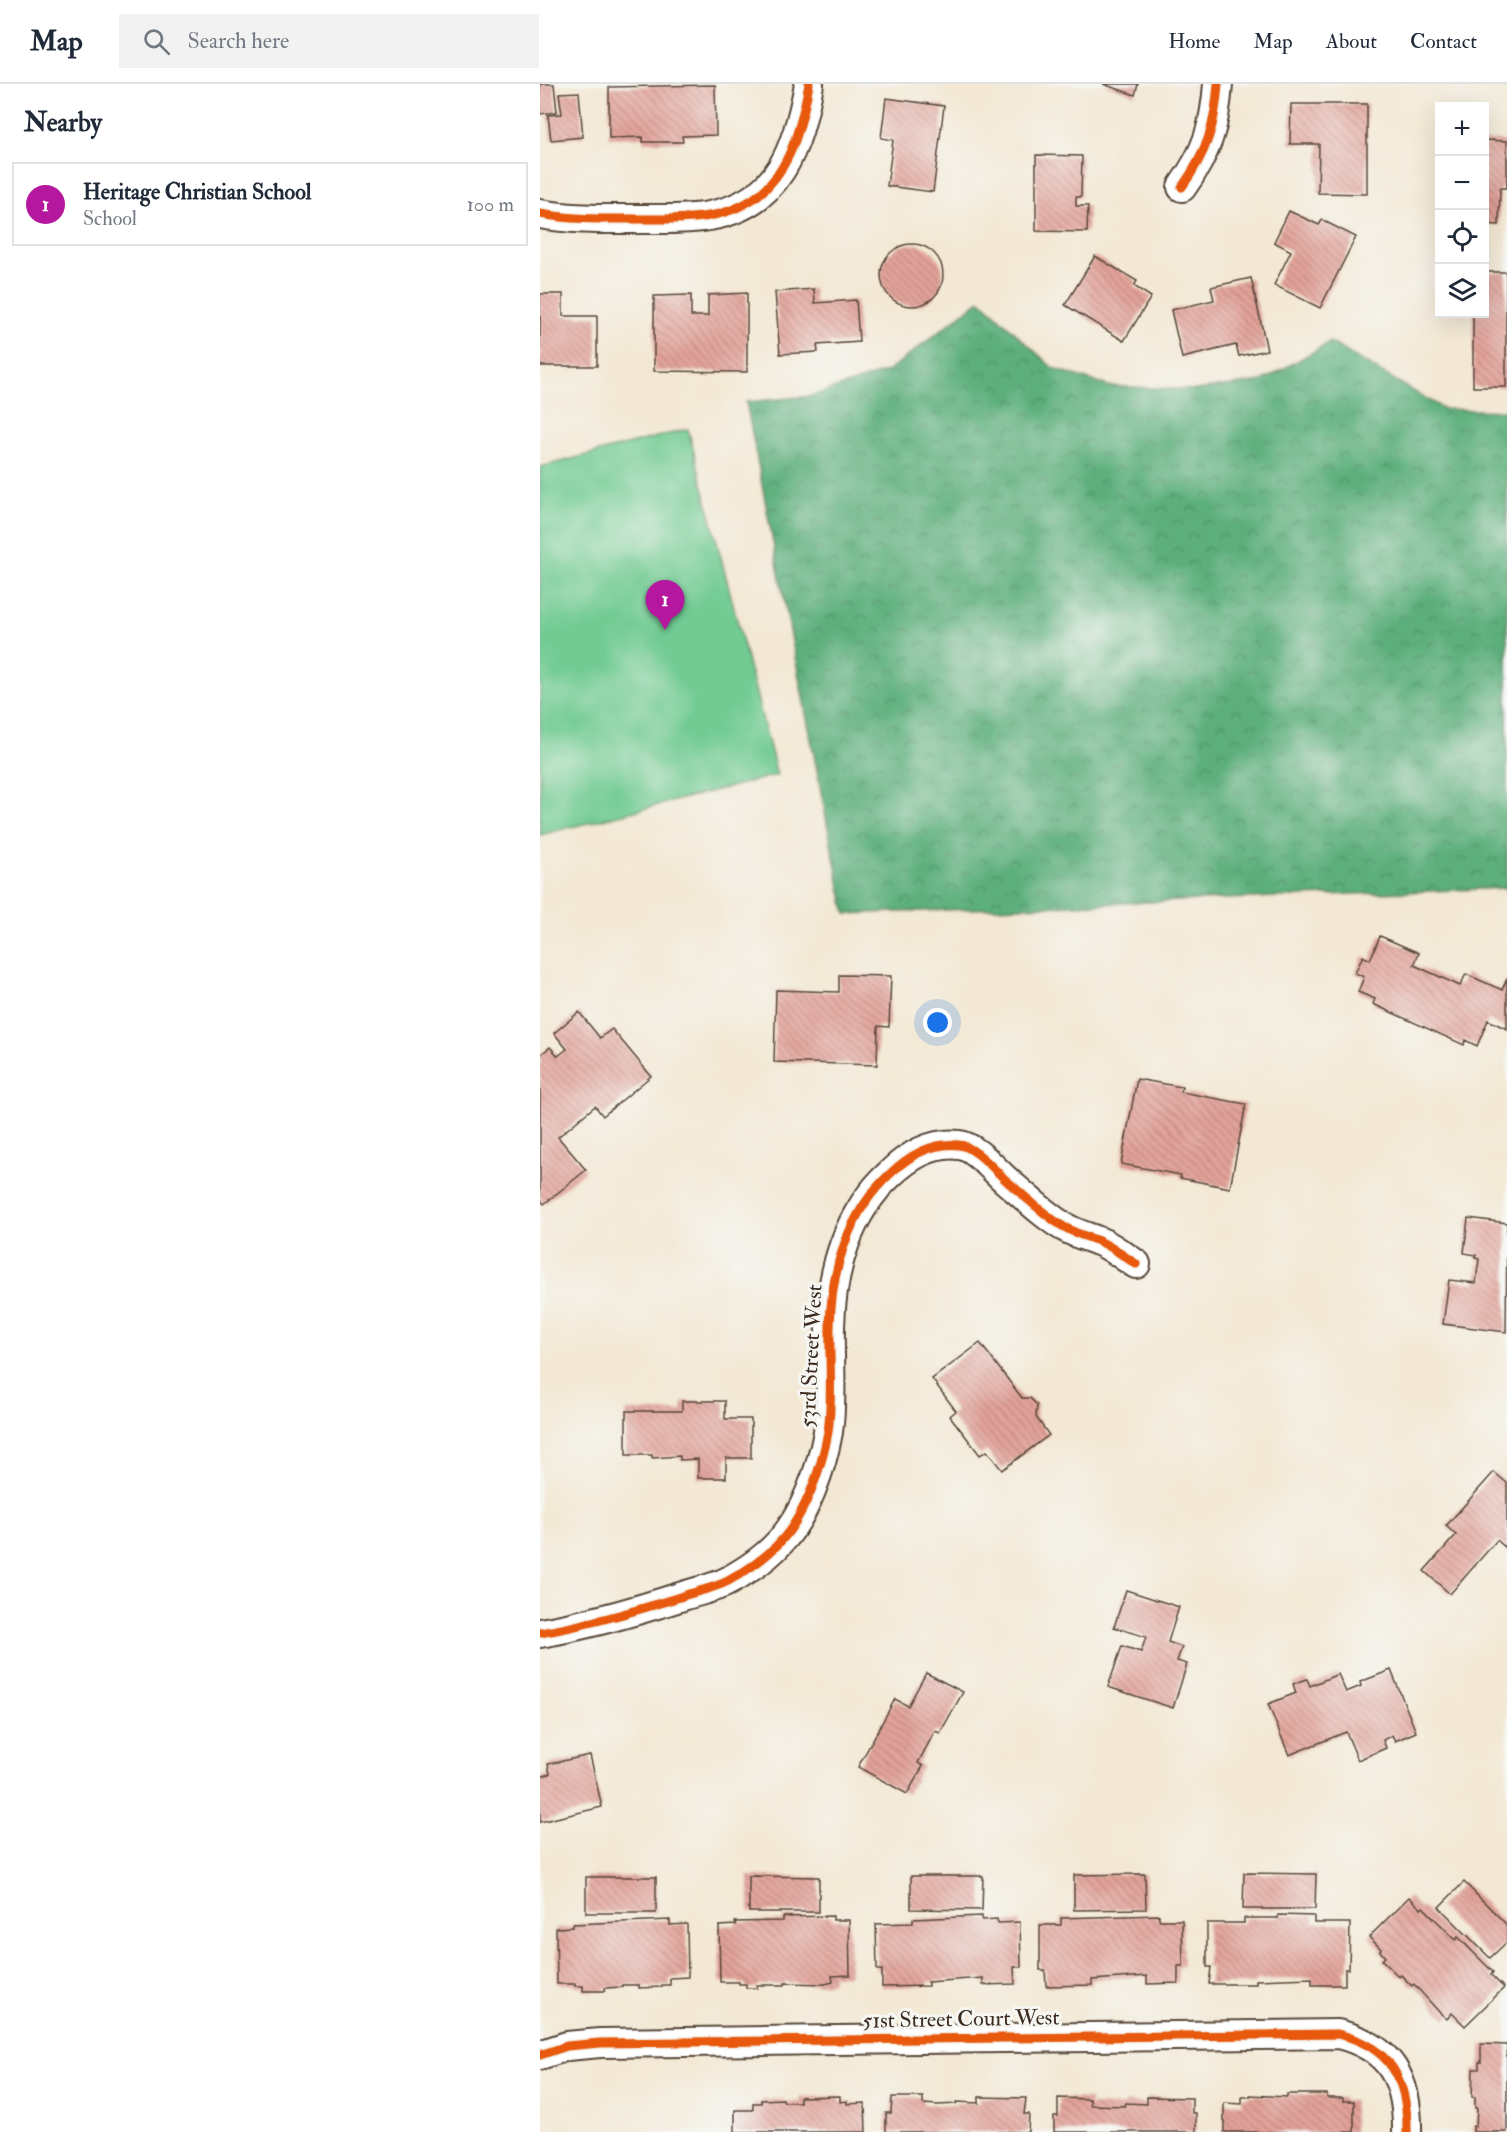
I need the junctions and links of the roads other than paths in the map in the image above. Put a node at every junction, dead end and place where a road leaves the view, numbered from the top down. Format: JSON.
{"nodes":[{"id":1,"x":809,"y":84,"type":"edge"},
{"id":2,"x":1218,"y":84,"type":"edge"},
{"id":3,"x":1182,"y":187,"type":"dead end"},
{"id":4,"x":540,"y":214,"type":"edge"},
{"id":5,"x":1136,"y":1264,"type":"dead end"},
{"id":6,"x":540,"y":1633,"type":"edge"},
{"id":7,"x":540,"y":2055,"type":"edge"},
{"id":8,"x":1407,"y":2132,"type":"edge"}],
"edges":[{"from":1,"to":4,"type":"street"},
{"from":2,"to":3,"type":"street"},
{"from":5,"to":6,"type":"street","name":"53rd Street West"},
{"from":7,"to":8,"type":"street","name":"51st Street Court West"}]}
